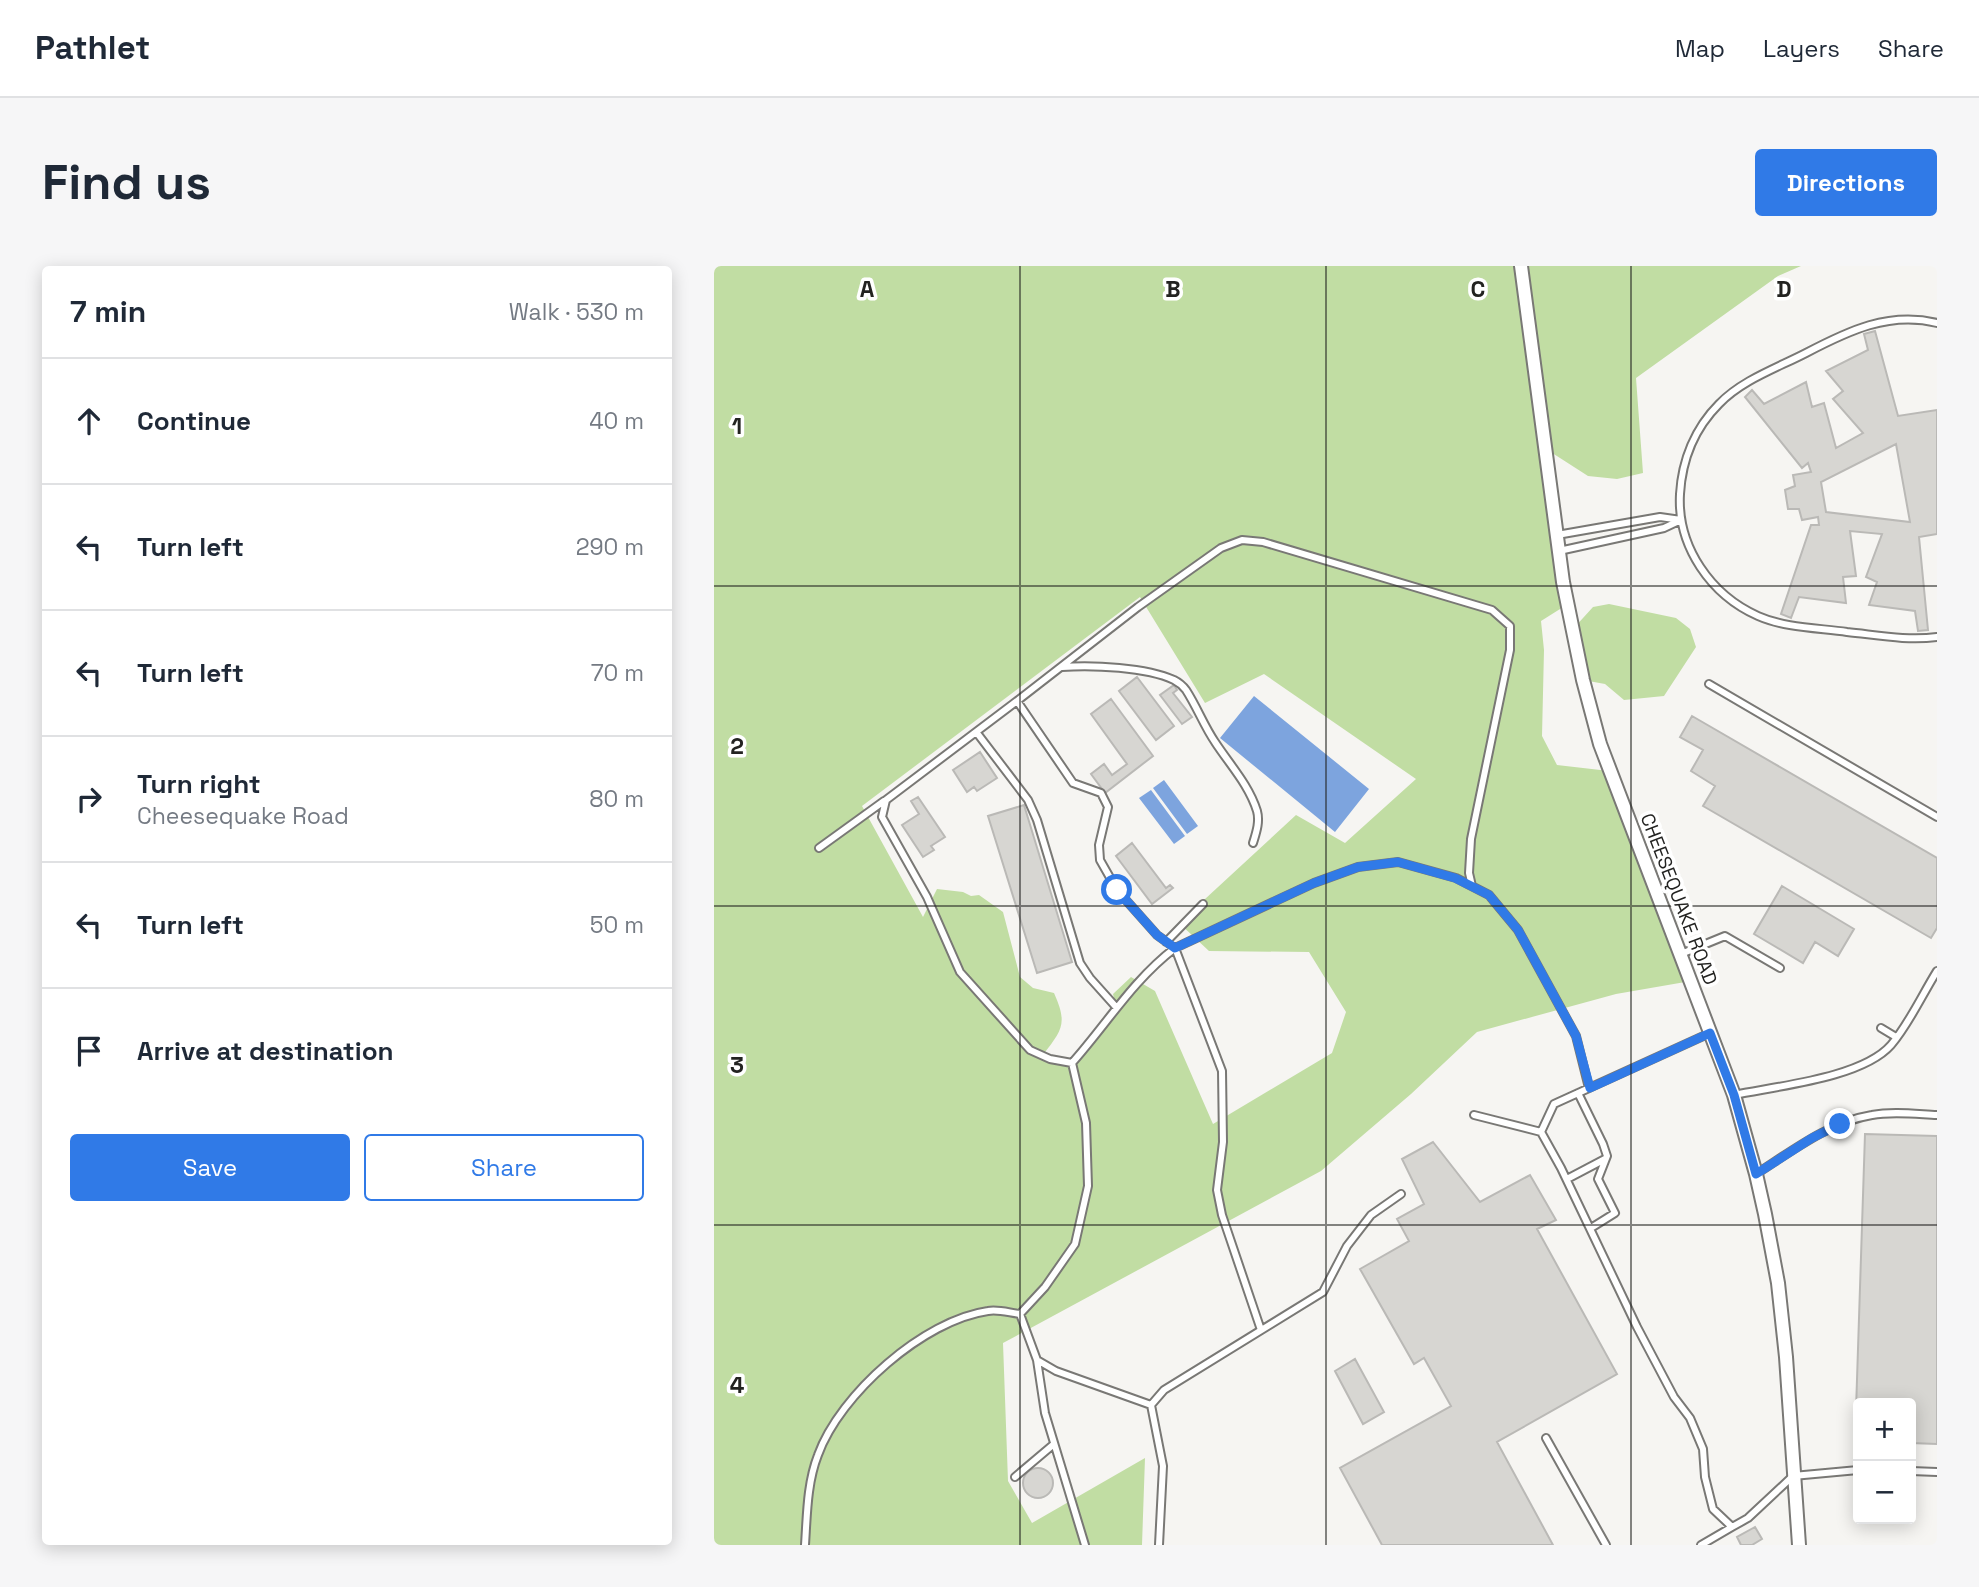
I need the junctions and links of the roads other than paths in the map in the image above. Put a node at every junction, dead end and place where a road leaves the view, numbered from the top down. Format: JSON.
{"nodes":[{"id":1,"x":1521,"y":266,"type":"edge"},
{"id":2,"x":1937,"y":323,"type":"edge"},
{"id":3,"x":1640,"y":520,"type":"junction"},
{"id":4,"x":1681,"y":520,"type":"junction"},
{"id":5,"x":1642,"y":533,"type":"junction"},
{"id":6,"x":1558,"y":536,"type":"junction"},
{"id":7,"x":1559,"y":551,"type":"junction"},
{"id":8,"x":1937,"y":637,"type":"edge"},
{"id":9,"x":1060,"y":667,"type":"junction"},
{"id":10,"x":1709,"y":684,"type":"dead end"},
{"id":11,"x":1017,"y":701,"type":"junction"},
{"id":12,"x":977,"y":733,"type":"junction"},
{"id":13,"x":886,"y":800,"type":"junction"},
{"id":14,"x":1937,"y":817,"type":"edge"},
{"id":15,"x":1253,"y":843,"type":"dead end"},
{"id":16,"x":819,"y":848,"type":"dead end"},
{"id":17,"x":1472,"y":886,"type":"junction"},
{"id":18,"x":1203,"y":904,"type":"dead end"},
{"id":19,"x":1166,"y":942,"type":"junction"},
{"id":20,"x":1175,"y":948,"type":"junction"},
{"id":21,"x":1681,"y":954,"type":"junction"},
{"id":22,"x":1780,"y":968,"type":"dead end"},
{"id":23,"x":1937,"y":971,"type":"edge"},
{"id":24,"x":1116,"y":1007,"type":"junction"},
{"id":25,"x":1881,"y":1028,"type":"dead end"},
{"id":26,"x":1710,"y":1033,"type":"junction"},
{"id":27,"x":1896,"y":1037,"type":"junction"},
{"id":28,"x":1072,"y":1063,"type":"junction"},
{"id":29,"x":1590,"y":1088,"type":"junction"},
{"id":30,"x":1578,"y":1093,"type":"junction"},
{"id":31,"x":1734,"y":1095,"type":"junction"},
{"id":32,"x":1474,"y":1115,"type":"dead end"},
{"id":33,"x":1937,"y":1115,"type":"edge"},
{"id":34,"x":1541,"y":1132,"type":"junction"},
{"id":35,"x":1605,"y":1160,"type":"junction"},
{"id":36,"x":1756,"y":1174,"type":"junction"},
{"id":37,"x":1567,"y":1180,"type":"junction"},
{"id":38,"x":1401,"y":1194,"type":"dead end"},
{"id":39,"x":1591,"y":1228,"type":"junction"},
{"id":40,"x":1020,"y":1314,"type":"junction"},
{"id":41,"x":1261,"y":1330,"type":"junction"},
{"id":42,"x":1037,"y":1360,"type":"junction"},
{"id":43,"x":1151,"y":1405,"type":"junction"},
{"id":44,"x":1546,"y":1438,"type":"dead end"},
{"id":45,"x":1054,"y":1444,"type":"junction"},
{"id":46,"x":1853,"y":1471,"type":"edge"},
{"id":47,"x":1916,"y":1471,"type":"edge"},
{"id":48,"x":1937,"y":1472,"type":"edge"},
{"id":49,"x":1793,"y":1476,"type":"junction"},
{"id":50,"x":1015,"y":1477,"type":"dead end"},
{"id":51,"x":1732,"y":1527,"type":"junction"},
{"id":52,"x":805,"y":1545,"type":"edge"},
{"id":53,"x":1085,"y":1545,"type":"edge"},
{"id":54,"x":1159,"y":1545,"type":"edge"},
{"id":55,"x":1606,"y":1545,"type":"edge"},
{"id":56,"x":1701,"y":1545,"type":"edge"},
{"id":57,"x":1800,"y":1545,"type":"edge"}],
"edges":[{"from":1,"to":6,"type":"street","name":"CHEESEQUAKE ROAD"},
{"from":2,"to":4,"type":"lane"},
{"from":3,"to":4,"type":"lane"},
{"from":3,"to":5,"type":"lane"},
{"from":3,"to":6,"type":"lane"},
{"from":4,"to":5,"type":"lane"},
{"from":4,"to":8,"type":"lane"},
{"from":5,"to":7,"type":"lane"},
{"from":6,"to":7,"type":"street","name":"CHEESEQUAKE ROAD"},
{"from":7,"to":21,"type":"street","name":"CHEESEQUAKE ROAD"},
{"from":9,"to":11,"type":"lane"},
{"from":9,"to":15,"type":"lane"},
{"from":9,"to":17,"type":"lane"},
{"from":10,"to":14,"type":"lane"},
{"from":11,"to":12,"type":"lane"},
{"from":11,"to":19,"type":"lane"},
{"from":12,"to":13,"type":"lane"},
{"from":12,"to":24,"type":"lane"},
{"from":13,"to":16,"type":"lane"},
{"from":13,"to":28,"type":"lane"},
{"from":17,"to":20,"type":"lane"},
{"from":17,"to":29,"type":"lane"},
{"from":18,"to":19,"type":"lane"},
{"from":19,"to":20,"type":"lane"},
{"from":20,"to":24,"type":"lane"},
{"from":20,"to":41,"type":"lane"},
{"from":21,"to":22,"type":"lane"},
{"from":21,"to":26,"type":"street","name":"CHEESEQUAKE ROAD"},
{"from":23,"to":27,"type":"lane"},
{"from":24,"to":28,"type":"lane"},
{"from":25,"to":27,"type":"lane"},
{"from":26,"to":29,"type":"lane"},
{"from":26,"to":31,"type":"street","name":"CHEESEQUAKE ROAD"},
{"from":27,"to":31,"type":"lane"},
{"from":28,"to":40,"type":"lane"},
{"from":29,"to":30,"type":"lane"},
{"from":30,"to":34,"type":"lane"},
{"from":30,"to":35,"type":"lane"},
{"from":31,"to":36,"type":"street","name":"CHEESEQUAKE ROAD"},
{"from":32,"to":34,"type":"lane"},
{"from":33,"to":36,"type":"lane"},
{"from":34,"to":37,"type":"lane"},
{"from":35,"to":37,"type":"lane"},
{"from":35,"to":39,"type":"lane"},
{"from":36,"to":49,"type":"street","name":"CHEESEQUAKE ROAD"},
{"from":37,"to":39,"type":"lane"},
{"from":38,"to":41,"type":"lane"},
{"from":39,"to":51,"type":"lane"},
{"from":40,"to":42,"type":"lane"},
{"from":40,"to":52,"type":"lane"},
{"from":41,"to":43,"type":"lane"},
{"from":42,"to":43,"type":"lane"},
{"from":42,"to":45,"type":"lane"},
{"from":43,"to":54,"type":"lane"},
{"from":44,"to":55,"type":"lane"},
{"from":45,"to":50,"type":"lane"},
{"from":45,"to":53,"type":"lane"},
{"from":46,"to":49,"type":"lane"},
{"from":47,"to":48,"type":"lane"},
{"from":49,"to":51,"type":"lane"},
{"from":49,"to":57,"type":"street","name":"CHEESEQUAKE ROAD"},
{"from":51,"to":56,"type":"lane"}]}
